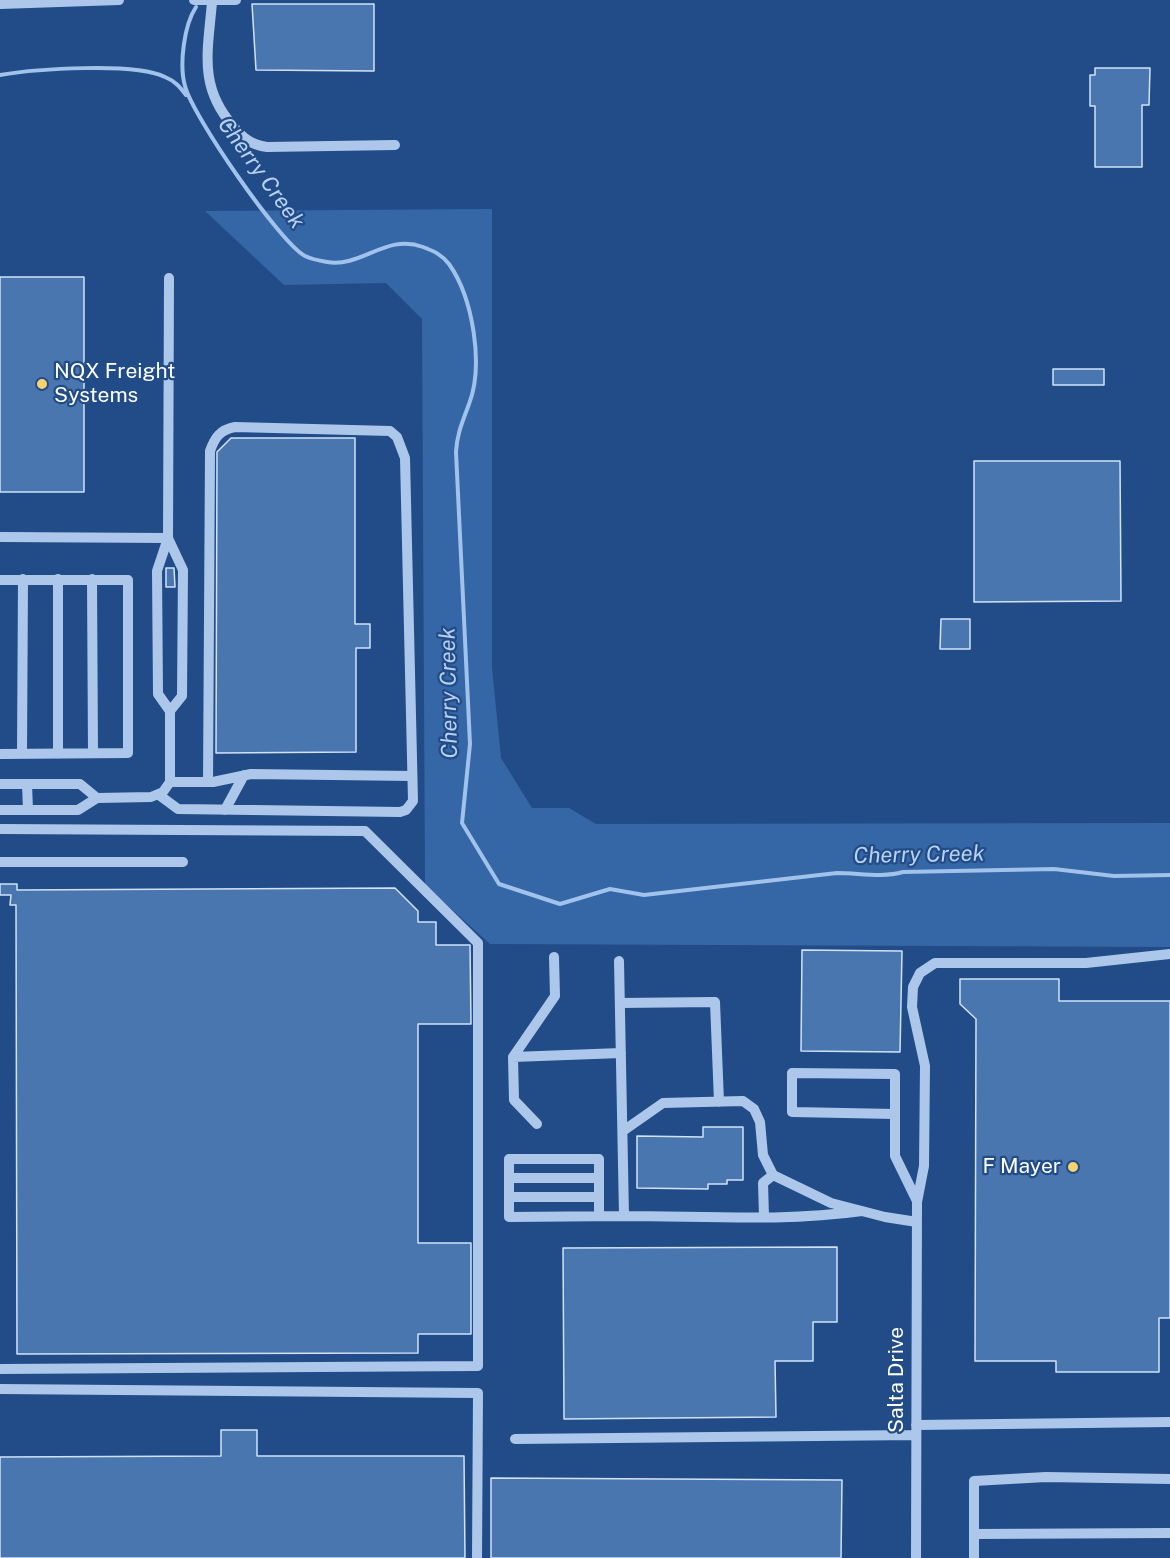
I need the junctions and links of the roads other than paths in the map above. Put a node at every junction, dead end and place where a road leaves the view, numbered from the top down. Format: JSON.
{"nodes":[{"id":1,"x":119,"y":0,"type":"edge"},
{"id":2,"x":194,"y":0,"type":"edge"},
{"id":3,"x":236,"y":0,"type":"edge"},
{"id":4,"x":212,"y":2,"type":"junction"},
{"id":5,"x":0,"y":4,"type":"edge"},
{"id":6,"x":395,"y":145,"type":"dead end"},
{"id":7,"x":169,"y":278,"type":"dead end"},
{"id":8,"x":0,"y":537,"type":"edge"},
{"id":9,"x":168,"y":538,"type":"junction"},
{"id":10,"x":23,"y":579,"type":"junction"},
{"id":11,"x":58,"y":579,"type":"junction"},
{"id":12,"x":93,"y":579,"type":"junction"},
{"id":13,"x":0,"y":580,"type":"edge"},
{"id":14,"x":170,"y":711,"type":"junction"},
{"id":15,"x":93,"y":753,"type":"junction"},
{"id":16,"x":0,"y":754,"type":"edge"},
{"id":17,"x":22,"y":754,"type":"junction"},
{"id":18,"x":58,"y":754,"type":"junction"},
{"id":19,"x":244,"y":775,"type":"junction"},
{"id":20,"x":412,"y":776,"type":"junction"},
{"id":21,"x":170,"y":782,"type":"junction"},
{"id":22,"x":208,"y":782,"type":"junction"},
{"id":23,"x":0,"y":784,"type":"edge"},
{"id":24,"x":27,"y":784,"type":"junction"},
{"id":25,"x":159,"y":795,"type":"junction"},
{"id":26,"x":97,"y":798,"type":"junction"},
{"id":27,"x":0,"y":810,"type":"edge"},
{"id":28,"x":28,"y":810,"type":"junction"},
{"id":29,"x":225,"y":810,"type":"junction"},
{"id":30,"x":0,"y":829,"type":"edge"},
{"id":31,"x":0,"y":862,"type":"edge"},
{"id":32,"x":183,"y":862,"type":"dead end"},
{"id":33,"x":1170,"y":954,"type":"edge"},
{"id":34,"x":554,"y":957,"type":"dead end"},
{"id":35,"x":619,"y":961,"type":"dead end"},
{"id":36,"x":620,"y":1003,"type":"junction"},
{"id":37,"x":621,"y":1053,"type":"junction"},
{"id":38,"x":513,"y":1057,"type":"junction"},
{"id":39,"x":719,"y":1102,"type":"junction"},
{"id":40,"x":895,"y":1113,"type":"junction"},
{"id":41,"x":537,"y":1124,"type":"dead end"},
{"id":42,"x":623,"y":1131,"type":"junction"},
{"id":43,"x":773,"y":1175,"type":"junction"},
{"id":44,"x":509,"y":1178,"type":"junction"},
{"id":45,"x":599,"y":1178,"type":"junction"},
{"id":46,"x":509,"y":1197,"type":"junction"},
{"id":47,"x":599,"y":1197,"type":"junction"},
{"id":48,"x":917,"y":1202,"type":"junction"},
{"id":49,"x":862,"y":1211,"type":"junction"},
{"id":50,"x":599,"y":1216,"type":"junction"},
{"id":51,"x":624,"y":1216,"type":"junction"},
{"id":52,"x":764,"y":1216,"type":"junction"},
{"id":53,"x":917,"y":1222,"type":"junction"},
{"id":54,"x":0,"y":1369,"type":"edge"},
{"id":55,"x":0,"y":1389,"type":"edge"},
{"id":56,"x":1170,"y":1422,"type":"edge"},
{"id":57,"x":916,"y":1430,"type":"junction"},
{"id":58,"x":515,"y":1439,"type":"dead end"},
{"id":59,"x":1170,"y":1479,"type":"edge"},
{"id":60,"x":1170,"y":1533,"type":"edge"},
{"id":61,"x":974,"y":1534,"type":"junction"},
{"id":62,"x":477,"y":1558,"type":"edge"},
{"id":63,"x":916,"y":1558,"type":"edge"},
{"id":64,"x":974,"y":1558,"type":"edge"}],
"edges":[{"from":1,"to":5,"type":"street"},
{"from":2,"to":4,"type":"street"},
{"from":3,"to":4,"type":"street"},
{"from":4,"to":6,"type":"street"},
{"from":7,"to":9,"type":"street"},
{"from":8,"to":9,"type":"street"},
{"from":9,"to":14,"type":"street"},
{"from":9,"to":14,"type":"street"},
{"from":10,"to":11,"type":"street"},
{"from":10,"to":13,"type":"street"},
{"from":10,"to":17,"type":"street"},
{"from":11,"to":12,"type":"street"},
{"from":11,"to":18,"type":"street"},
{"from":12,"to":15,"type":"street"},
{"from":12,"to":15,"type":"street"},
{"from":14,"to":21,"type":"street"},
{"from":15,"to":18,"type":"street"},
{"from":16,"to":17,"type":"street"},
{"from":17,"to":18,"type":"street"},
{"from":19,"to":20,"type":"street"},
{"from":19,"to":22,"type":"street"},
{"from":19,"to":29,"type":"street"},
{"from":20,"to":22,"type":"street"},
{"from":20,"to":29,"type":"street"},
{"from":21,"to":22,"type":"street"},
{"from":21,"to":25,"type":"street"},
{"from":23,"to":24,"type":"street"},
{"from":24,"to":26,"type":"street"},
{"from":24,"to":28,"type":"street"},
{"from":25,"to":26,"type":"street"},
{"from":25,"to":29,"type":"street"},
{"from":26,"to":28,"type":"street"},
{"from":27,"to":28,"type":"street"},
{"from":30,"to":54,"type":"street"},
{"from":31,"to":32,"type":"street"},
{"from":33,"to":48,"type":"street"},
{"from":34,"to":38,"type":"street"},
{"from":35,"to":36,"type":"street"},
{"from":36,"to":37,"type":"street"},
{"from":36,"to":39,"type":"street"},
{"from":37,"to":38,"type":"street"},
{"from":37,"to":42,"type":"street"},
{"from":38,"to":41,"type":"street"},
{"from":39,"to":42,"type":"street"},
{"from":39,"to":43,"type":"street"},
{"from":40,"to":40,"type":"street"},
{"from":40,"to":48,"type":"street"},
{"from":42,"to":51,"type":"street"},
{"from":43,"to":49,"type":"street"},
{"from":43,"to":52,"type":"street"},
{"from":44,"to":45,"type":"street"},
{"from":44,"to":45,"type":"street"},
{"from":44,"to":46,"type":"street"},
{"from":45,"to":47,"type":"street"},
{"from":46,"to":47,"type":"street"},
{"from":46,"to":50,"type":"street"},
{"from":47,"to":50,"type":"street"},
{"from":48,"to":53,"type":"street","name":"Salta Drive"},
{"from":49,"to":52,"type":"street"},
{"from":49,"to":53,"type":"street"},
{"from":50,"to":51,"type":"street"},
{"from":51,"to":52,"type":"street"},
{"from":53,"to":57,"type":"street","name":"Salta Drive"},
{"from":55,"to":62,"type":"street"},
{"from":56,"to":57,"type":"street"},
{"from":57,"to":58,"type":"street"},
{"from":57,"to":63,"type":"street","name":"Salta Drive"},
{"from":59,"to":61,"type":"street"},
{"from":60,"to":61,"type":"street"},
{"from":61,"to":64,"type":"street"}]}
